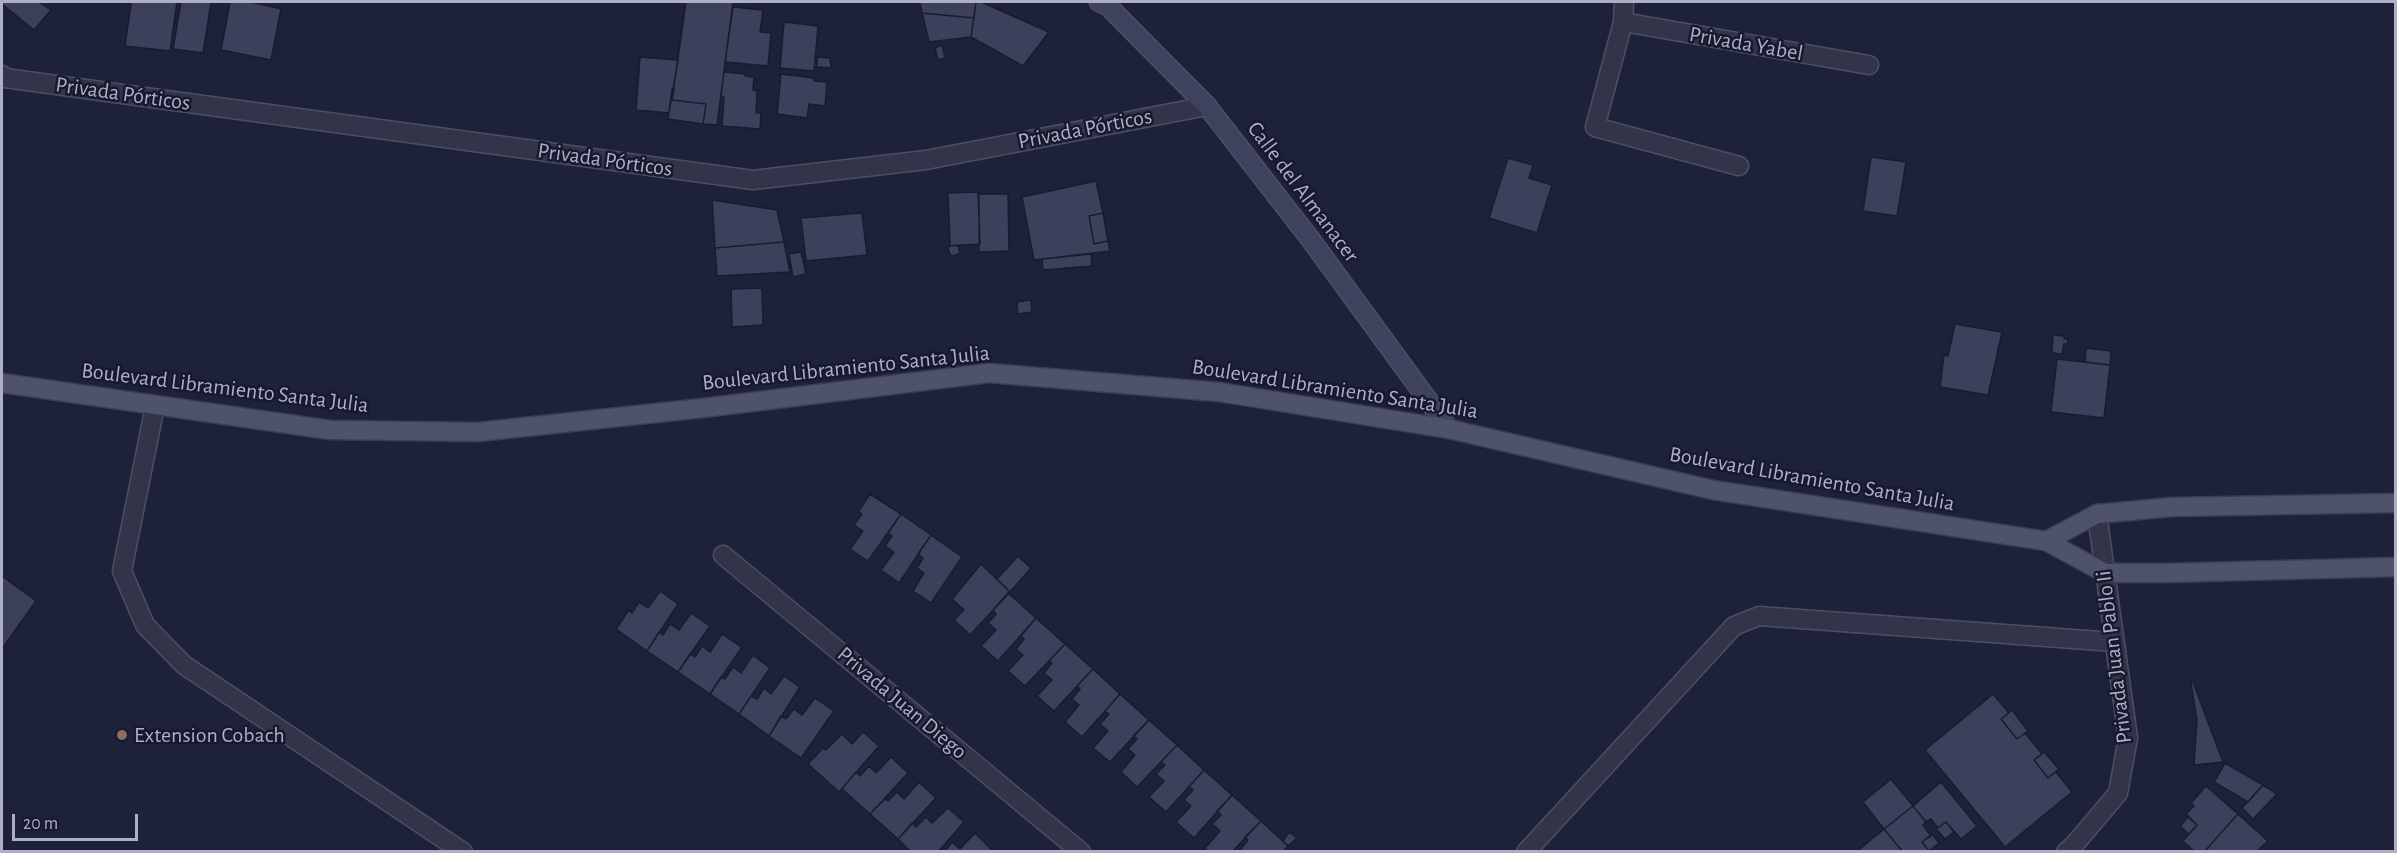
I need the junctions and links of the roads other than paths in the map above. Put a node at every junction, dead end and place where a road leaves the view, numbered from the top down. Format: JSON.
{"nodes":[{"id":1,"x":1099,"y":2,"type":"edge"},
{"id":2,"x":1624,"y":2,"type":"edge"},
{"id":3,"x":1623,"y":22,"type":"junction"},
{"id":4,"x":1869,"y":65,"type":"dead end"},
{"id":5,"x":2,"y":75,"type":"edge"},
{"id":6,"x":1207,"y":106,"type":"junction"},
{"id":7,"x":1739,"y":166,"type":"dead end"},
{"id":8,"x":2,"y":383,"type":"edge"},
{"id":9,"x":155,"y":406,"type":"junction"},
{"id":10,"x":1449,"y":429,"type":"junction"},
{"id":11,"x":2396,"y":503,"type":"edge"},
{"id":12,"x":2097,"y":514,"type":"junction"},
{"id":13,"x":2046,"y":541,"type":"junction"},
{"id":14,"x":723,"y":555,"type":"dead end"},
{"id":15,"x":2396,"y":567,"type":"edge"},
{"id":16,"x":2105,"y":573,"type":"junction"},
{"id":17,"x":2114,"y":642,"type":"junction"},
{"id":18,"x":2074,"y":850,"type":"edge"},
{"id":19,"x":463,"y":852,"type":"edge"},
{"id":20,"x":1082,"y":852,"type":"edge"},
{"id":21,"x":1526,"y":852,"type":"edge"}],
"edges":[{"from":1,"to":6,"type":"main road","name":"Calle del Almanacer"},
{"from":2,"to":3,"type":"street"},
{"from":3,"to":4,"type":"street","name":"Privada Yabel"},
{"from":3,"to":7,"type":"street"},
{"from":5,"to":6,"type":"street","name":"Privada Pórticos"},
{"from":6,"to":10,"type":"main road","name":"Calle del Almanacer"},
{"from":8,"to":9,"type":"main road","name":"Boulevard Libramiento Santa Julia"},
{"from":9,"to":10,"type":"main road","name":"Boulevard Libramiento Santa Julia"},
{"from":9,"to":19,"type":"street"},
{"from":10,"to":13,"type":"main road","name":"Boulevard Libramiento Santa Julia"},
{"from":11,"to":12,"type":"main road"},
{"from":12,"to":13,"type":"main road"},
{"from":12,"to":16,"type":"street","name":"Privada Juan Pablo Ii"},
{"from":13,"to":16,"type":"main road","name":"Boulevard Libramiento Santa Julia"},
{"from":14,"to":20,"type":"street","name":"Privada Juan Diego"},
{"from":15,"to":16,"type":"main road","name":"Boulevard Libramiento Santa Julia"},
{"from":16,"to":17,"type":"street","name":"Privada Juan Pablo Ii"},
{"from":17,"to":18,"type":"street","name":"Privada Juan Pablo Ii"},
{"from":17,"to":21,"type":"street"}]}
